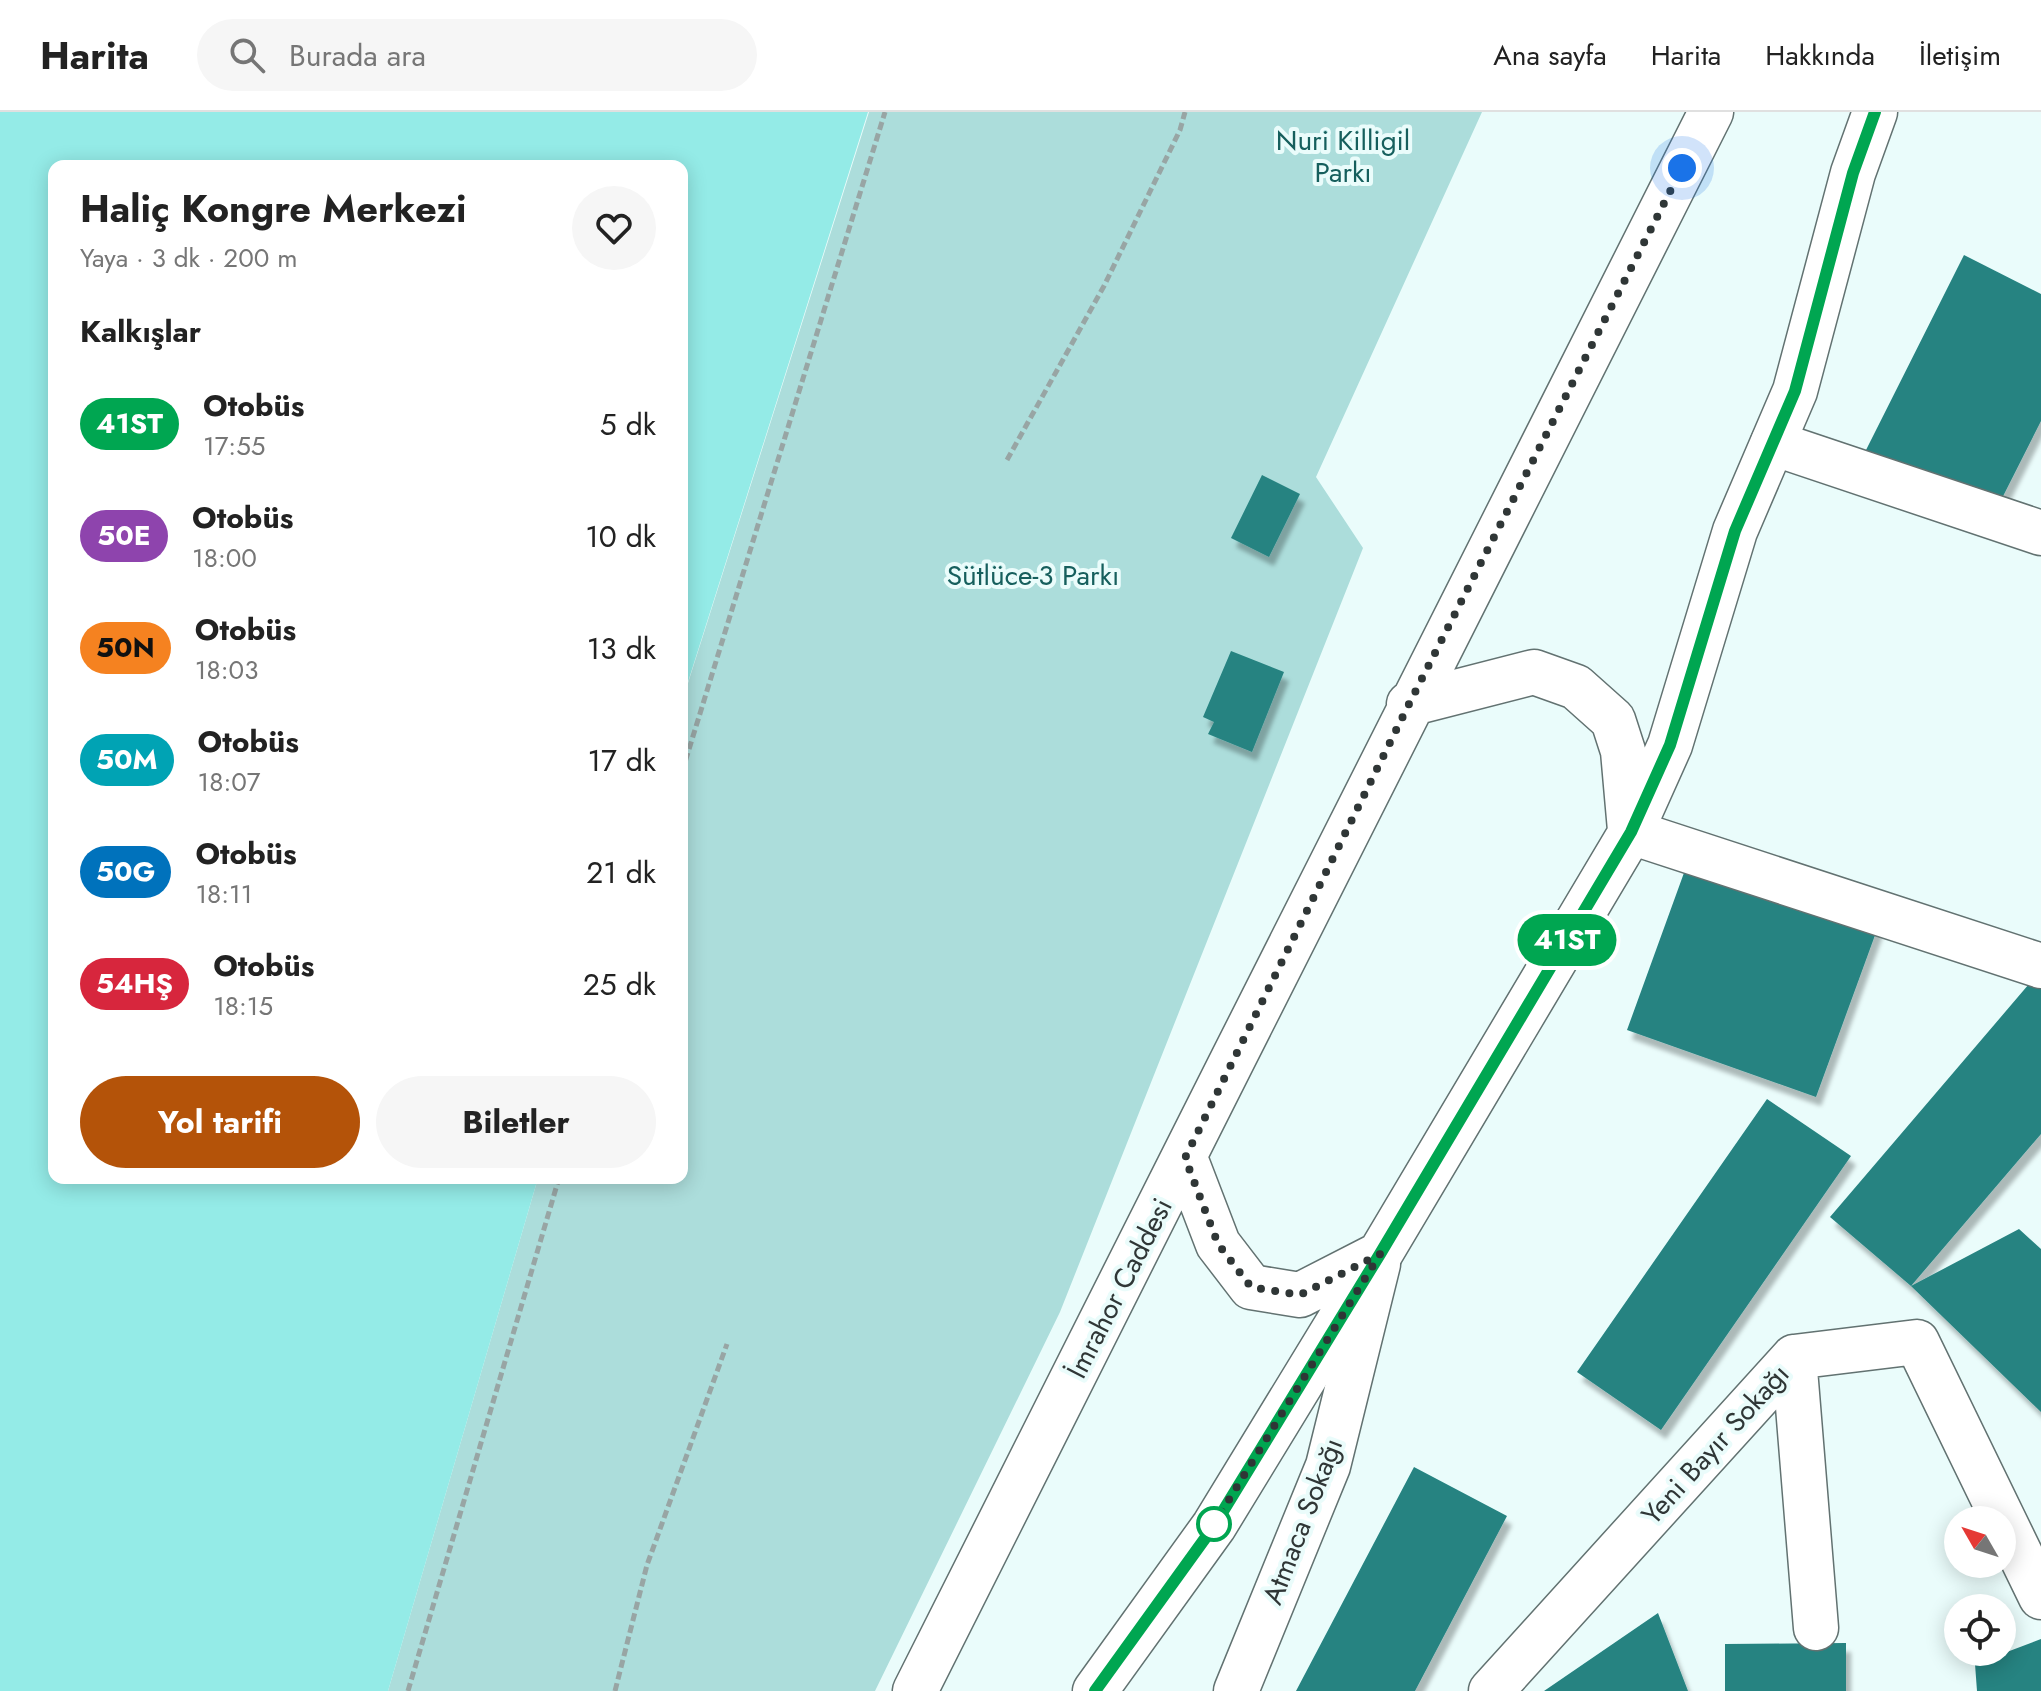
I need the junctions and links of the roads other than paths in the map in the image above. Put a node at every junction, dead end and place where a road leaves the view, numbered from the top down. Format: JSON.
{"nodes":[{"id":1,"x":1711,"y":112,"type":"edge"},
{"id":2,"x":1875,"y":112,"type":"edge"},
{"id":3,"x":1891,"y":112,"type":"edge"},
{"id":4,"x":1853,"y":173,"type":"junction"},
{"id":5,"x":1773,"y":443,"type":"junction"},
{"id":6,"x":2041,"y":533,"type":"edge"},
{"id":7,"x":1409,"y":704,"type":"junction"},
{"id":8,"x":1631,"y":832,"type":"junction"},
{"id":9,"x":2041,"y":966,"type":"edge"},
{"id":10,"x":1185,"y":1158,"type":"junction"},
{"id":11,"x":1380,"y":1254,"type":"junction"},
{"id":12,"x":1794,"y":1357,"type":"junction"},
{"id":13,"x":2041,"y":1597,"type":"edge"},
{"id":14,"x":1816,"y":1628,"type":"dead end"},
{"id":15,"x":915,"y":1691,"type":"edge"},
{"id":16,"x":1095,"y":1691,"type":"edge"},
{"id":17,"x":1236,"y":1691,"type":"edge"},
{"id":18,"x":1491,"y":1691,"type":"edge"}],
"edges":[{"from":1,"to":7,"type":"main road","name":"İmrahor Caddesi"},
{"from":2,"to":4,"type":"main road"},
{"from":3,"to":4,"type":"main road"},
{"from":4,"to":5,"type":"main road"},
{"from":5,"to":6,"type":"main road"},
{"from":5,"to":8,"type":"main road"},
{"from":7,"to":8,"type":"main road"},
{"from":7,"to":10,"type":"main road","name":"İmrahor Caddesi"},
{"from":8,"to":9,"type":"main road"},
{"from":8,"to":11,"type":"main road"},
{"from":10,"to":11,"type":"main road"},
{"from":10,"to":15,"type":"main road","name":"İmrahor Caddesi"},
{"from":11,"to":16,"type":"main road"},
{"from":11,"to":17,"type":"main road","name":"Atmaca Sokağı"},
{"from":12,"to":13,"type":"main road","name":"Yeni Bayır Sokağı"},
{"from":12,"to":14,"type":"main road"},
{"from":12,"to":18,"type":"main road","name":"Yeni Bayır Sokağı"}]}
